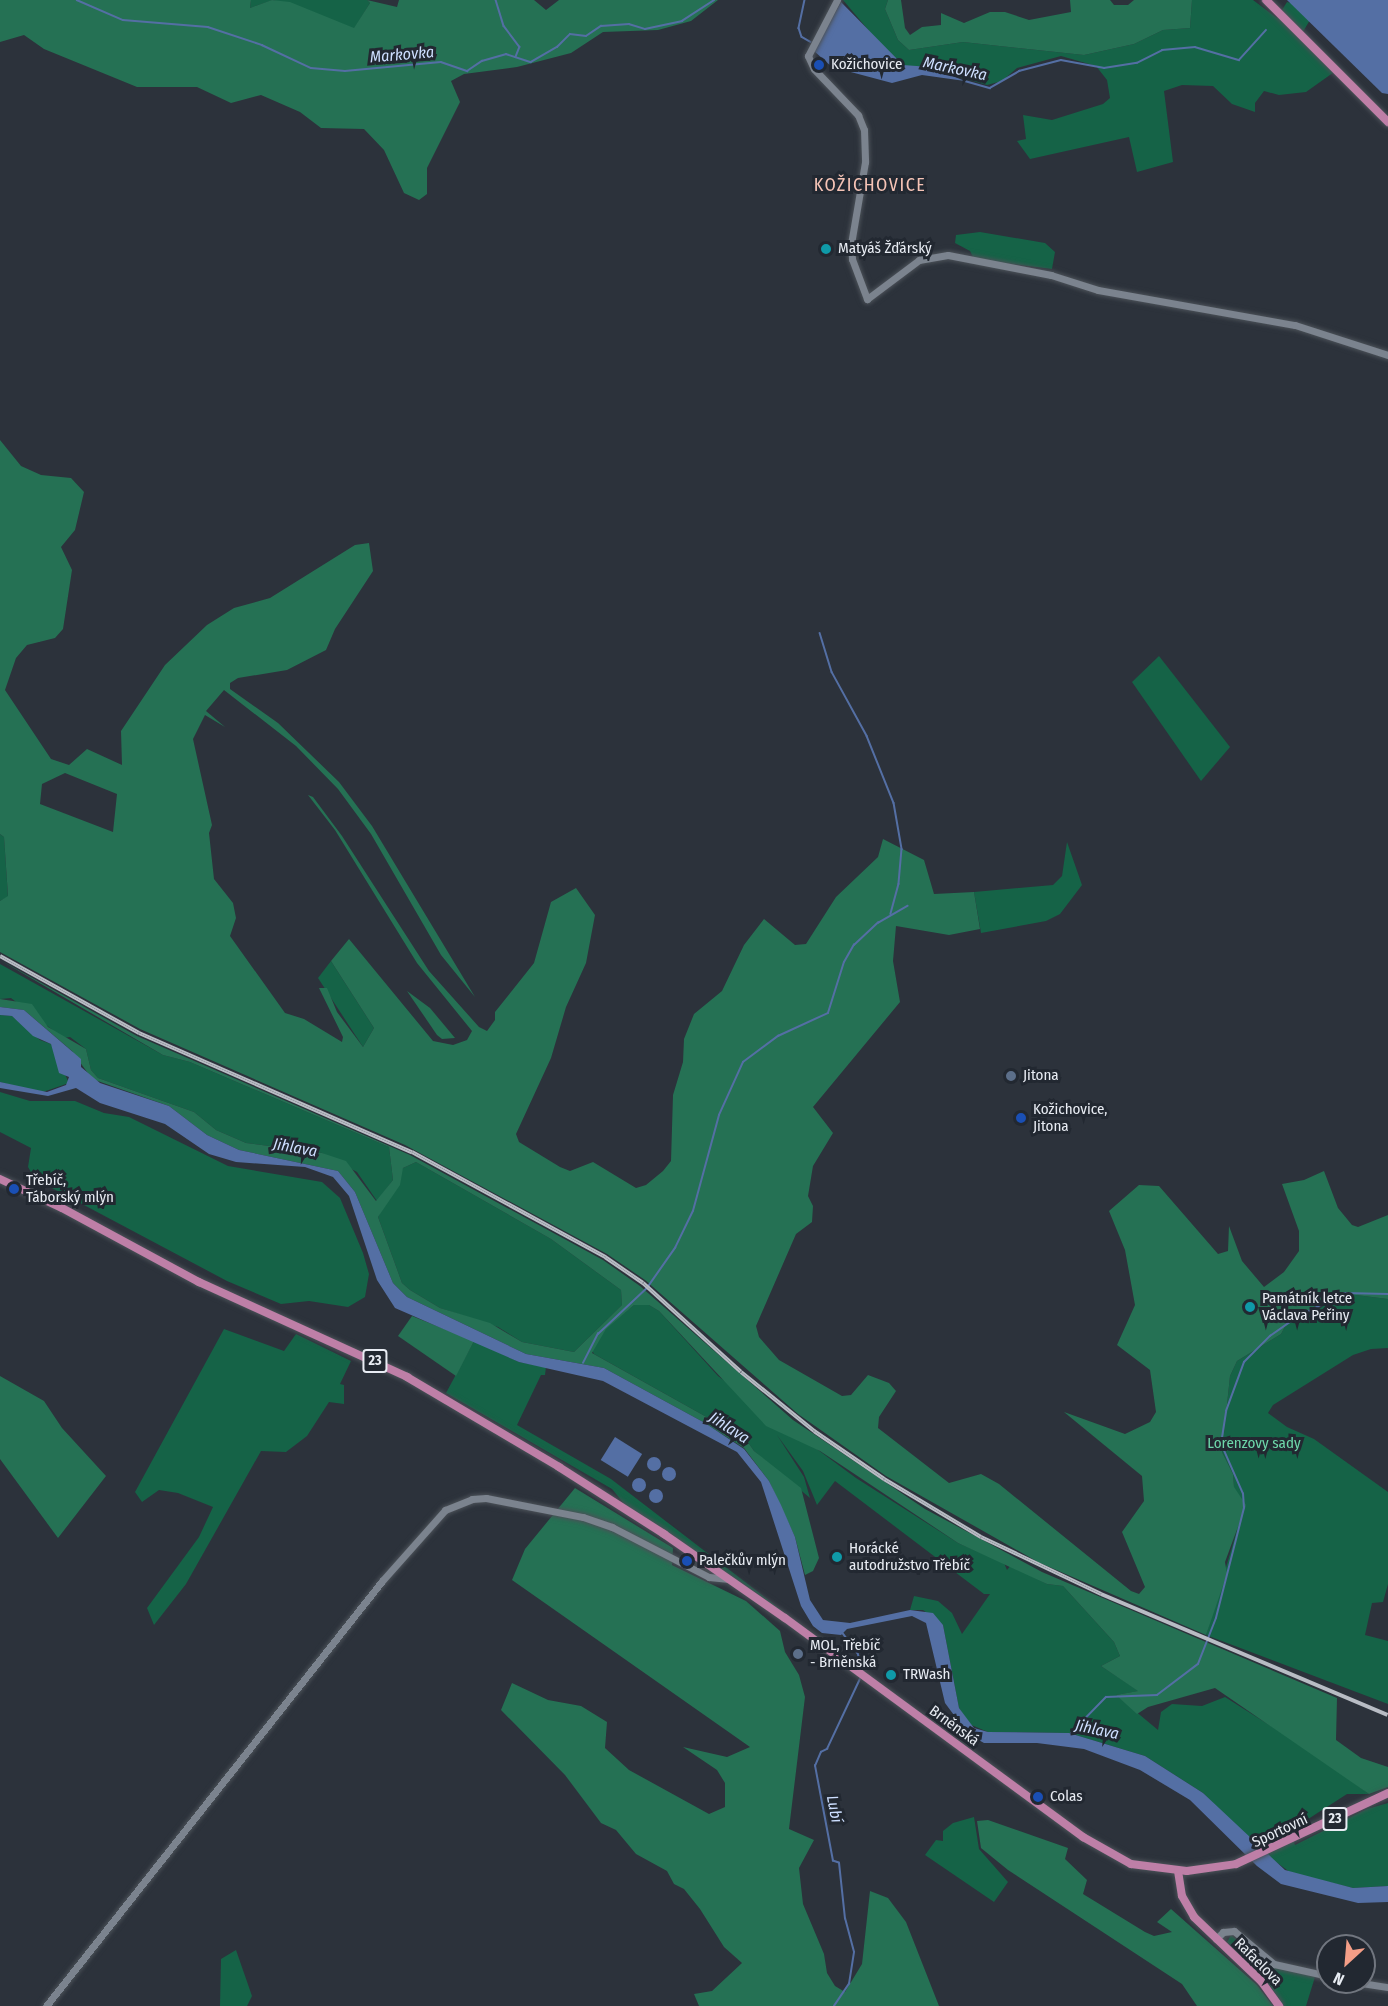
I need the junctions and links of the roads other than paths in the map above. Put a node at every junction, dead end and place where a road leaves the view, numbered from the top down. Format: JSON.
{"nodes":[{"id":1,"x":837,"y":0,"type":"edge"},
{"id":2,"x":1266,"y":0,"type":"edge"},
{"id":3,"x":1388,"y":122,"type":"edge"},
{"id":4,"x":1388,"y":355,"type":"edge"},
{"id":5,"x":0,"y":1179,"type":"edge"},
{"id":6,"x":729,"y":1579,"type":"junction"},
{"id":7,"x":1388,"y":1793,"type":"edge"},
{"id":8,"x":1178,"y":1875,"type":"junction"},
{"id":9,"x":1216,"y":1939,"type":"junction"},
{"id":10,"x":1316,"y":1973,"type":"edge"},
{"id":11,"x":46,"y":2006,"type":"edge"},
{"id":12,"x":1279,"y":2006,"type":"edge"}],
"edges":[{"from":1,"to":4,"type":"street"},
{"from":2,"to":3,"type":"main road"},
{"from":5,"to":6,"type":"main road","number":"23"},
{"from":6,"to":8,"type":"main road","name":"Brněnská","number":"23"},
{"from":6,"to":11,"type":"street"},
{"from":7,"to":8,"type":"main road","name":"Sportovní","number":"23"},
{"from":8,"to":9,"type":"main road"},
{"from":9,"to":10,"type":"street"},
{"from":9,"to":12,"type":"main road","name":"Rafaelova"}]}
